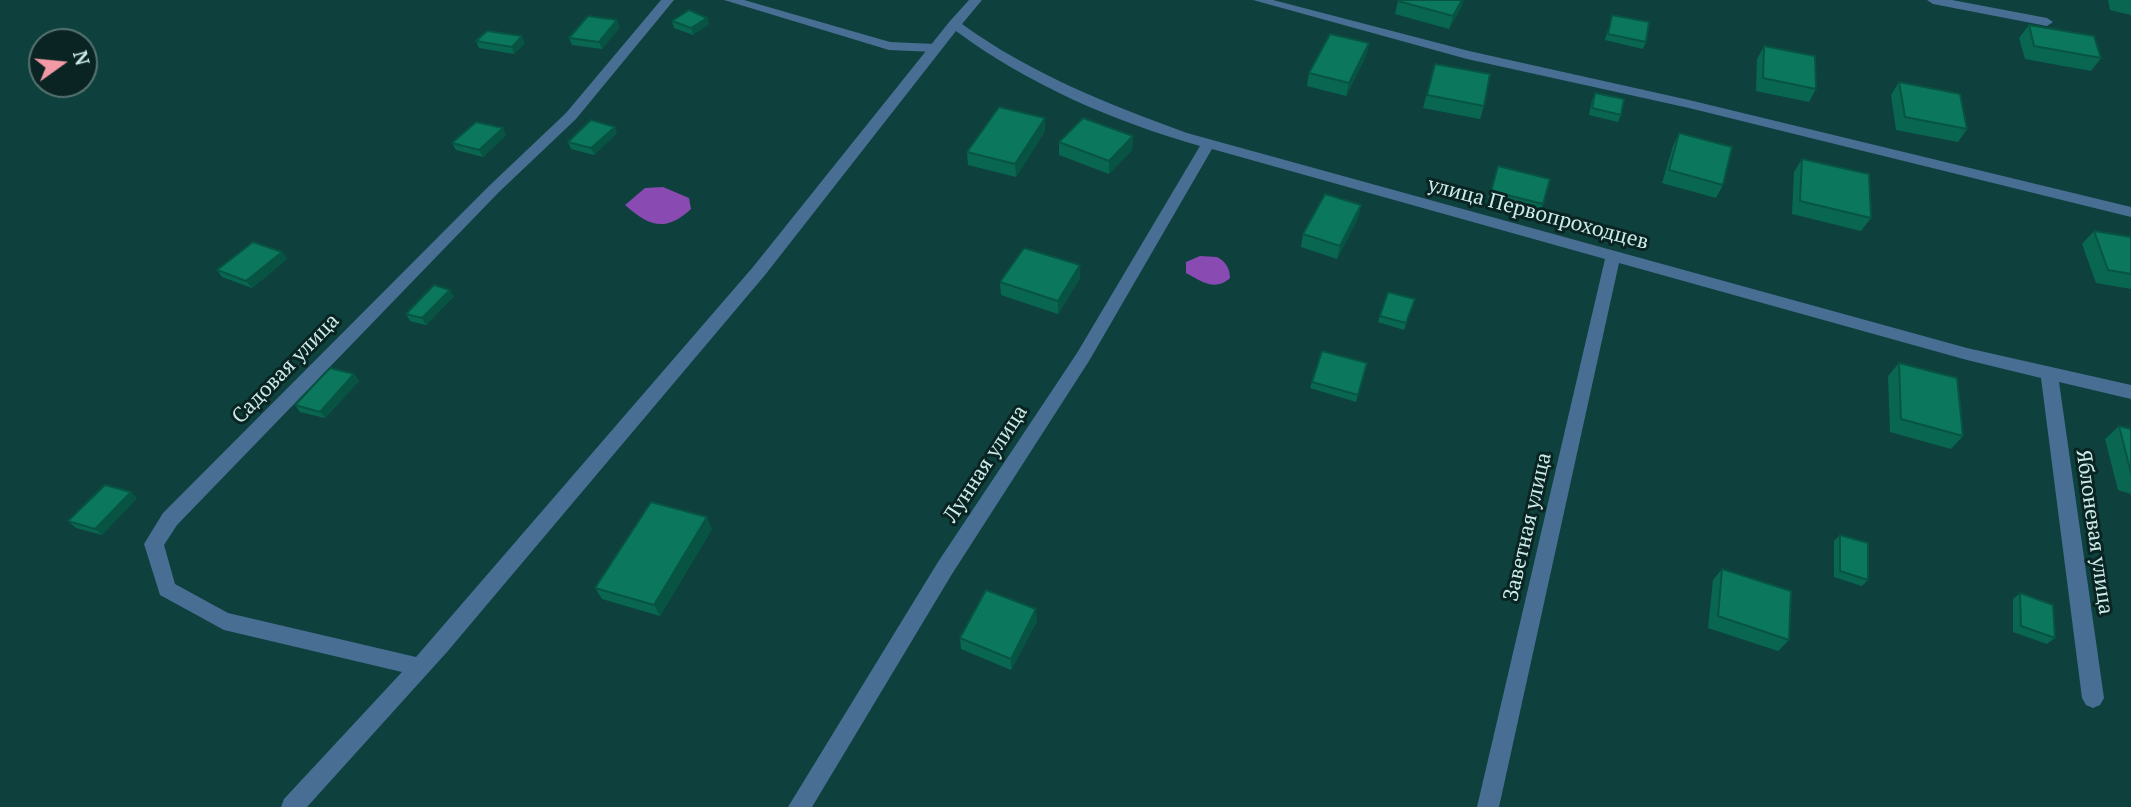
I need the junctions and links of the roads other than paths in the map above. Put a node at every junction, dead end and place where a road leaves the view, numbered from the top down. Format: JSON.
{"nodes":[{"id":1,"x":668,"y":0,"type":"edge"},
{"id":2,"x":730,"y":0,"type":"edge"},
{"id":3,"x":976,"y":0,"type":"edge"},
{"id":4,"x":1259,"y":0,"type":"edge"},
{"id":5,"x":1933,"y":0,"type":"edge"},
{"id":6,"x":2047,"y":22,"type":"dead end"},
{"id":7,"x":954,"y":24,"type":"junction"},
{"id":8,"x":935,"y":48,"type":"junction"},
{"id":9,"x":1208,"y":144,"type":"junction"},
{"id":10,"x":2131,"y":212,"type":"edge"},
{"id":11,"x":1613,"y":256,"type":"junction"},
{"id":12,"x":2049,"y":373,"type":"junction"},
{"id":13,"x":2131,"y":393,"type":"edge"},
{"id":14,"x":420,"y":667,"type":"junction"},
{"id":15,"x":2093,"y":698,"type":"dead end"},
{"id":16,"x":292,"y":807,"type":"edge"},
{"id":17,"x":799,"y":807,"type":"edge"},
{"id":18,"x":1488,"y":807,"type":"edge"}],
"edges":[{"from":1,"to":14,"type":"street","name":"Садовая улица"},
{"from":2,"to":8,"type":"street"},
{"from":3,"to":7,"type":"street"},
{"from":4,"to":10,"type":"street"},
{"from":5,"to":6,"type":"street"},
{"from":7,"to":8,"type":"street"},
{"from":7,"to":9,"type":"street","name":"улица Первопроходцев"},
{"from":8,"to":14,"type":"street"},
{"from":9,"to":11,"type":"street","name":"улица Первопроходцев"},
{"from":9,"to":17,"type":"street","name":"Лунная улица"},
{"from":11,"to":12,"type":"street","name":"улица Первопроходцев"},
{"from":11,"to":18,"type":"street","name":"Заветная улица"},
{"from":12,"to":13,"type":"street","name":"улица Первопроходцев"},
{"from":12,"to":15,"type":"street","name":"Яблоневая улица"},
{"from":14,"to":16,"type":"street"}]}
